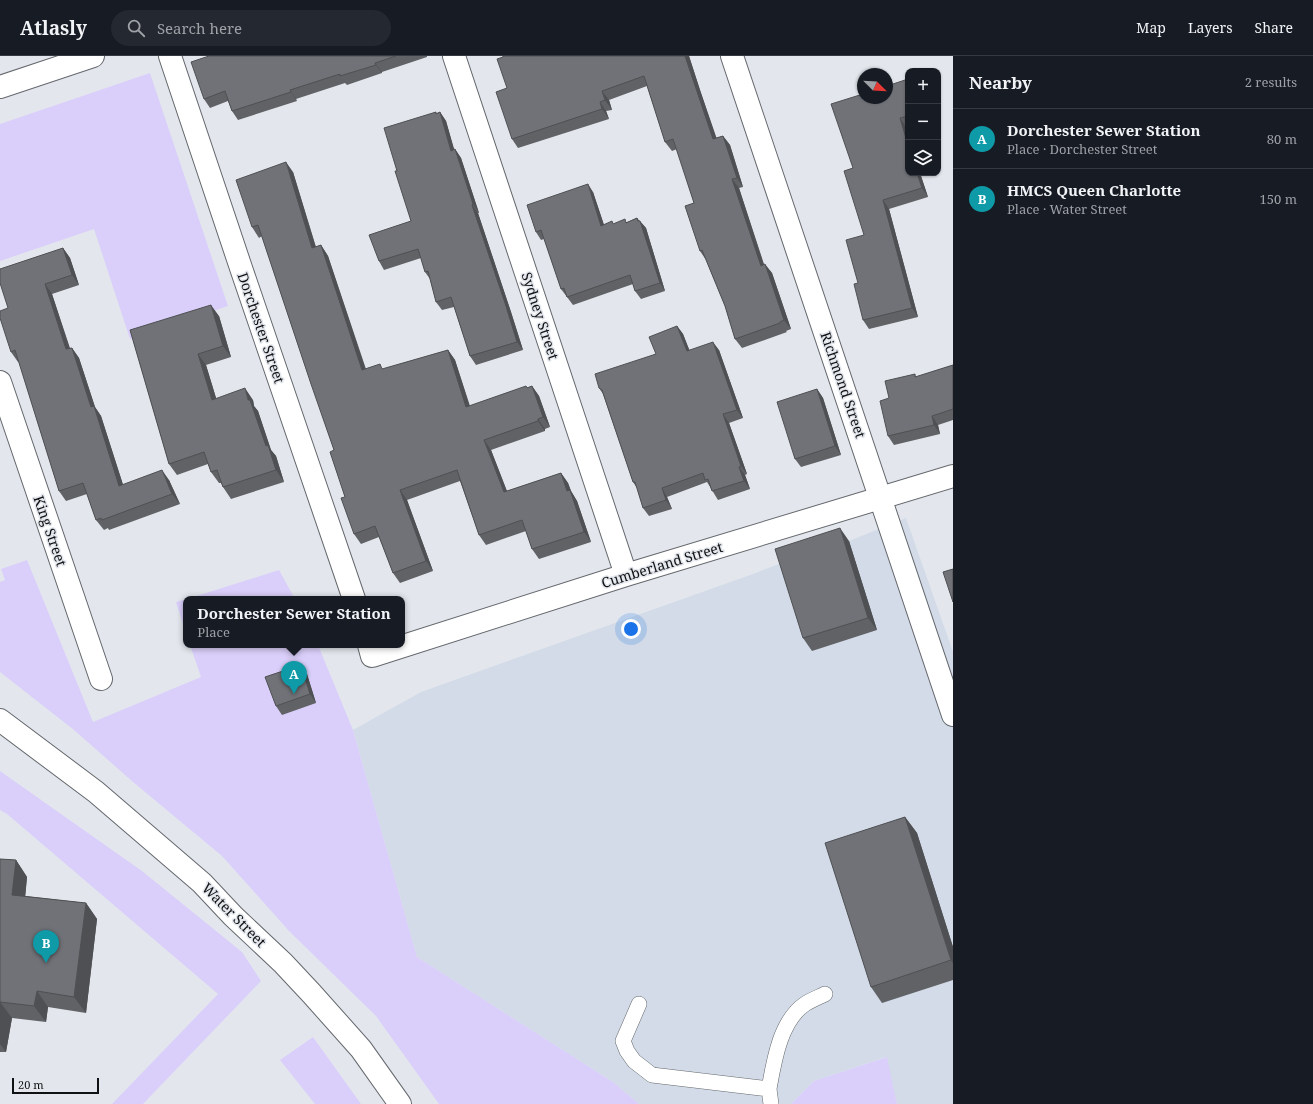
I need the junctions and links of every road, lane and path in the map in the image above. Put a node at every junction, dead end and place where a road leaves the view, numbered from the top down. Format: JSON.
{"nodes":[{"id":1,"x":93,"y":56,"type":"edge"},
{"id":2,"x":170,"y":56,"type":"edge"},
{"id":3,"x":454,"y":56,"type":"edge"},
{"id":4,"x":732,"y":56,"type":"edge"},
{"id":5,"x":0,"y":87,"type":"edge"},
{"id":6,"x":0,"y":382,"type":"edge"},
{"id":7,"x":953,"y":476,"type":"edge"},
{"id":8,"x":881,"y":498,"type":"junction"},
{"id":9,"x":626,"y":575,"type":"junction"},
{"id":10,"x":353,"y":596,"type":"edge"},
{"id":11,"x":405,"y":640,"type":"edge"},
{"id":12,"x":101,"y":679,"type":"dead end"},
{"id":13,"x":0,"y":711,"type":"edge"},
{"id":14,"x":953,"y":715,"type":"edge"},
{"id":15,"x":0,"y":720,"type":"edge"},
{"id":16,"x":42,"y":751,"type":"junction"},
{"id":17,"x":825,"y":994,"type":"dead end"},
{"id":18,"x":639,"y":1004,"type":"dead end"},
{"id":19,"x":769,"y":1089,"type":"junction"},
{"id":20,"x":400,"y":1104,"type":"edge"},
{"id":21,"x":771,"y":1104,"type":"edge"}],
"edges":[{"from":1,"to":5,"type":"street"},
{"from":2,"to":10,"type":"street","name":"Dorchester Street"},
{"from":3,"to":9,"type":"street","name":"Sydney Street"},
{"from":4,"to":8,"type":"street","name":"Richmond Street"},
{"from":6,"to":12,"type":"street","name":"King Street"},
{"from":7,"to":8,"type":"street","name":"Cumberland Street"},
{"from":8,"to":9,"type":"street","name":"Cumberland Street"},
{"from":8,"to":14,"type":"street","name":"Richmond Street"},
{"from":9,"to":11,"type":"street","name":"Cumberland Street"},
{"from":13,"to":16,"type":"street","name":"Water Street"},
{"from":15,"to":16,"type":"street","name":"Water Street"},
{"from":16,"to":20,"type":"street","name":"Water Street"},
{"from":17,"to":19,"type":"lane"},
{"from":18,"to":19,"type":"lane"},
{"from":19,"to":21,"type":"lane"}]}
